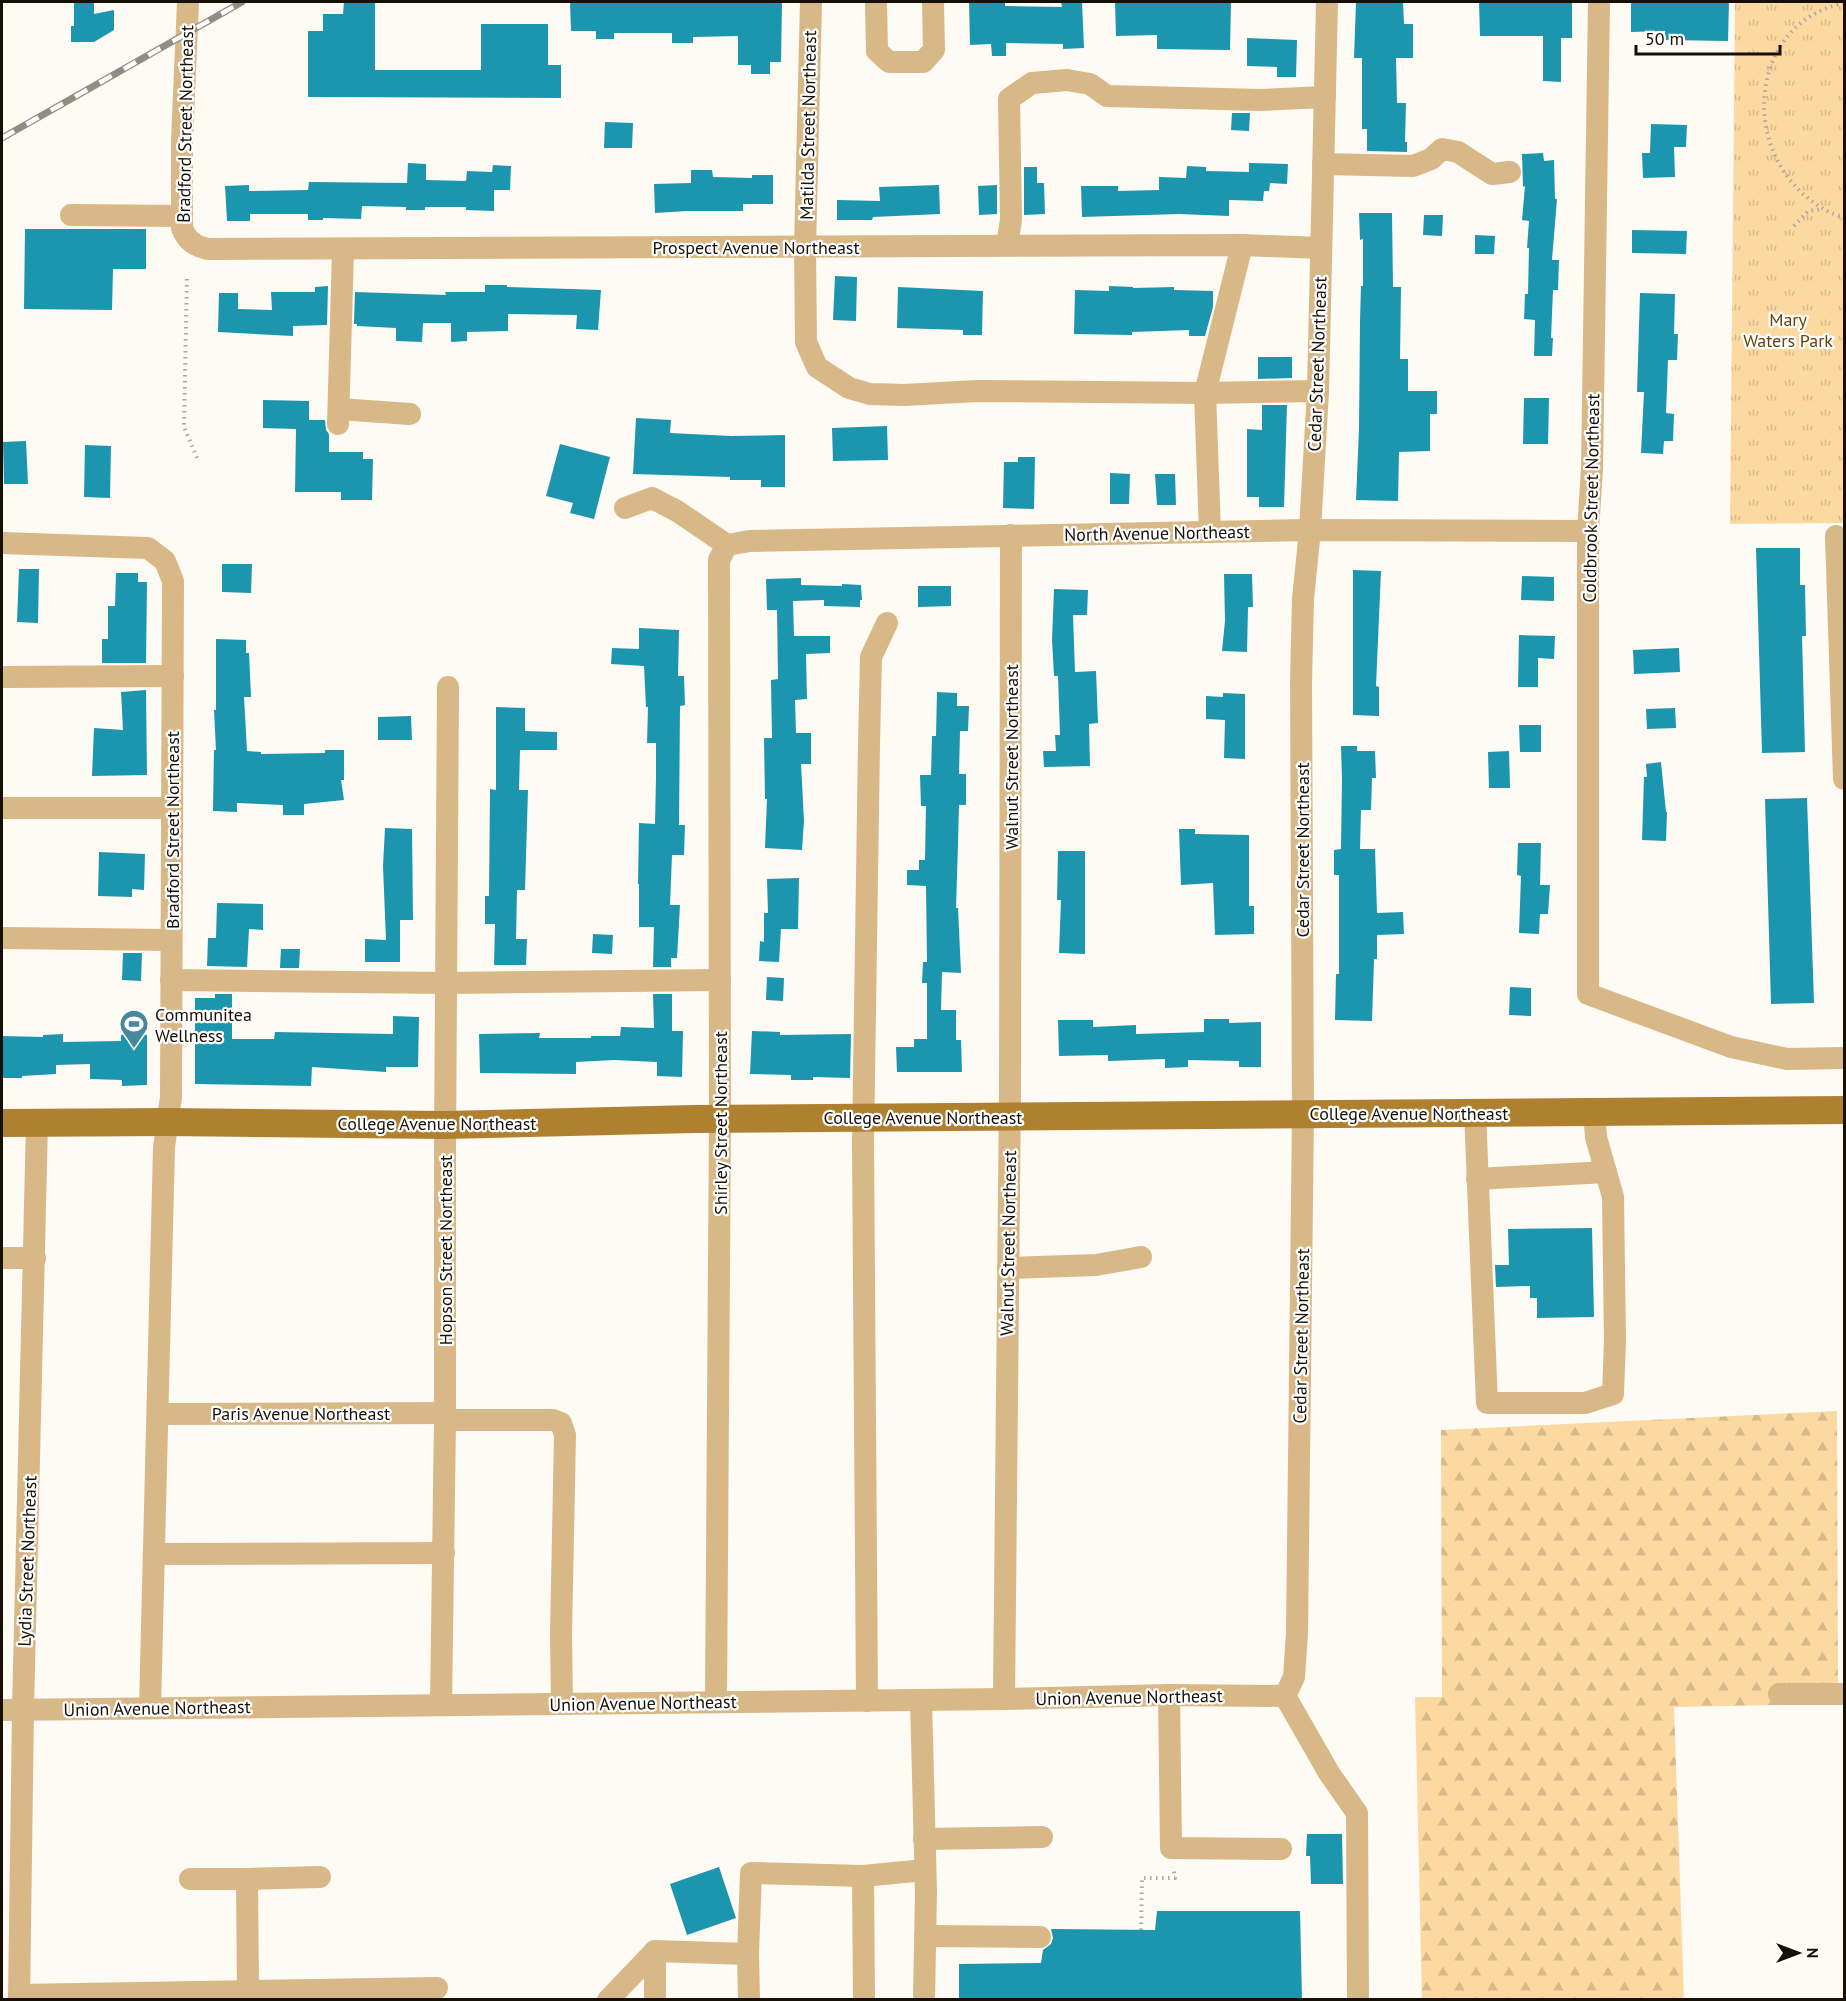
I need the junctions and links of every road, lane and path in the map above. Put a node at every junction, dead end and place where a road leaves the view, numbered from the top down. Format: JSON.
{"nodes":[{"id":1,"x":188,"y":2,"type":"edge"},
{"id":2,"x":811,"y":2,"type":"edge"},
{"id":3,"x":876,"y":2,"type":"edge"},
{"id":4,"x":933,"y":2,"type":"edge"},
{"id":5,"x":1327,"y":2,"type":"edge"},
{"id":6,"x":1599,"y":2,"type":"edge"},
{"id":7,"x":1845,"y":3,"type":"edge"},
{"id":8,"x":1325,"y":97,"type":"junction"},
{"id":9,"x":1323,"y":164,"type":"junction"},
{"id":10,"x":1510,"y":172,"type":"dead end"},
{"id":11,"x":1824,"y":209,"type":"junction"},
{"id":12,"x":71,"y":215,"type":"dead end"},
{"id":13,"x":182,"y":216,"type":"junction"},
{"id":14,"x":1842,"y":217,"type":"edge"},
{"id":15,"x":1845,"y":223,"type":"edge"},
{"id":16,"x":1794,"y":226,"type":"dead end"},
{"id":17,"x":192,"y":243,"type":"joint"},
{"id":18,"x":1242,"y":244,"type":"junction"},
{"id":19,"x":1007,"y":245,"type":"junction"},
{"id":20,"x":805,"y":248,"type":"junction"},
{"id":21,"x":1321,"y":248,"type":"junction"},
{"id":22,"x":343,"y":250,"type":"junction"},
{"id":23,"x":187,"y":279,"type":"dead end"},
{"id":24,"x":1318,"y":391,"type":"junction"},
{"id":25,"x":1205,"y":393,"type":"junction"},
{"id":26,"x":410,"y":414,"type":"dead end"},
{"id":27,"x":197,"y":458,"type":"dead end"},
{"id":28,"x":625,"y":508,"type":"dead end"},
{"id":29,"x":1310,"y":530,"type":"junction"},
{"id":30,"x":1588,"y":531,"type":"junction"},
{"id":31,"x":1210,"y":532,"type":"junction"},
{"id":32,"x":1011,"y":535,"type":"junction"},
{"id":33,"x":1836,"y":536,"type":"dead end"},
{"id":34,"x":2,"y":543,"type":"edge"},
{"id":35,"x":727,"y":545,"type":"junction"},
{"id":36,"x":887,"y":623,"type":"dead end"},
{"id":37,"x":173,"y":676,"type":"junction"},
{"id":38,"x":2,"y":677,"type":"edge"},
{"id":39,"x":448,"y":687,"type":"dead end"},
{"id":40,"x":1845,"y":778,"type":"edge"},
{"id":41,"x":2,"y":808,"type":"edge"},
{"id":42,"x":172,"y":808,"type":"junction"},
{"id":43,"x":2,"y":938,"type":"edge"},
{"id":44,"x":171,"y":940,"type":"junction"},
{"id":45,"x":171,"y":980,"type":"junction"},
{"id":46,"x":720,"y":980,"type":"junction"},
{"id":47,"x":446,"y":983,"type":"junction"},
{"id":48,"x":1845,"y":1058,"type":"edge"},
{"id":49,"x":1845,"y":1110,"type":"edge"},
{"id":50,"x":1594,"y":1111,"type":"junction"},
{"id":51,"x":1475,"y":1112,"type":"junction"},
{"id":52,"x":1303,"y":1113,"type":"junction"},
{"id":53,"x":1010,"y":1116,"type":"junction"},
{"id":54,"x":863,"y":1118,"type":"junction"},
{"id":55,"x":720,"y":1119,"type":"junction"},
{"id":56,"x":37,"y":1122,"type":"junction"},
{"id":57,"x":167,"y":1122,"type":"junction"},
{"id":58,"x":2,"y":1123,"type":"edge"},
{"id":59,"x":445,"y":1125,"type":"junction"},
{"id":60,"x":1606,"y":1172,"type":"junction"},
{"id":61,"x":1477,"y":1179,"type":"junction"},
{"id":62,"x":35,"y":1257,"type":"junction"},
{"id":63,"x":1141,"y":1257,"type":"dead end"},
{"id":64,"x":2,"y":1258,"type":"edge"},
{"id":65,"x":1008,"y":1268,"type":"junction"},
{"id":66,"x":158,"y":1414,"type":"junction"},
{"id":67,"x":445,"y":1417,"type":"junction"},
{"id":68,"x":444,"y":1553,"type":"junction"},
{"id":69,"x":154,"y":1554,"type":"junction"},
{"id":70,"x":1779,"y":1694,"type":"dead end"},
{"id":71,"x":1169,"y":1695,"type":"junction"},
{"id":72,"x":1845,"y":1695,"type":"edge"},
{"id":73,"x":1285,"y":1696,"type":"junction"},
{"id":74,"x":1004,"y":1699,"type":"junction"},
{"id":75,"x":921,"y":1700,"type":"junction"},
{"id":76,"x":867,"y":1701,"type":"junction"},
{"id":77,"x":716,"y":1702,"type":"junction"},
{"id":78,"x":562,"y":1704,"type":"junction"},
{"id":79,"x":441,"y":1705,"type":"junction"},
{"id":80,"x":150,"y":1708,"type":"junction"},
{"id":81,"x":12,"y":1710,"type":"edge"},
{"id":82,"x":1042,"y":1837,"type":"dead end"},
{"id":83,"x":924,"y":1839,"type":"junction"},
{"id":84,"x":1171,"y":1848,"type":"junction"},
{"id":85,"x":12,"y":1849,"type":"edge"},
{"id":86,"x":1281,"y":1849,"type":"dead end"},
{"id":87,"x":925,"y":1870,"type":"junction"},
{"id":88,"x":863,"y":1875,"type":"junction"},
{"id":89,"x":320,"y":1877,"type":"dead end"},
{"id":90,"x":190,"y":1879,"type":"dead end"},
{"id":91,"x":247,"y":1880,"type":"junction"},
{"id":92,"x":1141,"y":1930,"type":"dead end"},
{"id":93,"x":925,"y":1936,"type":"junction"},
{"id":94,"x":1040,"y":1937,"type":"dead end"},
{"id":95,"x":655,"y":1951,"type":"junction"},
{"id":96,"x":748,"y":1953,"type":"junction"},
{"id":97,"x":436,"y":1988,"type":"dead end"},
{"id":98,"x":248,"y":1991,"type":"junction"},
{"id":99,"x":19,"y":1997,"type":"edge"},
{"id":100,"x":608,"y":2000,"type":"edge"},
{"id":101,"x":656,"y":2000,"type":"edge"},
{"id":102,"x":749,"y":2000,"type":"edge"},
{"id":103,"x":864,"y":2000,"type":"edge"},
{"id":104,"x":924,"y":2000,"type":"edge"},
{"id":105,"x":1358,"y":2000,"type":"edge"}],
"edges":[{"from":1,"to":13,"type":"street","name":"Bradford Street Northeast"},
{"from":2,"to":20,"type":"street","name":"Matilda Street Northeast"},
{"from":3,"to":4,"type":"street"},
{"from":5,"to":8,"type":"street","name":"Cedar Street Northeast"},
{"from":6,"to":30,"type":"street","name":"Coldbrook Street Northeast"},
{"from":7,"to":11,"type":"path"},
{"from":8,"to":9,"type":"street","name":"Cedar Street Northeast"},
{"from":8,"to":19,"type":"street"},
{"from":9,"to":10,"type":"street"},
{"from":9,"to":21,"type":"street","name":"Cedar Street Northeast"},
{"from":11,"to":14,"type":"path"},
{"from":11,"to":16,"type":"path"},
{"from":12,"to":13,"type":"street"},
{"from":13,"to":17,"type":"street","name":"Bradford Street Northeast"},
{"from":14,"to":15,"type":"path"},
{"from":17,"to":22,"type":"street","name":"Prospect Avenue Northeast"},
{"from":18,"to":19,"type":"street","name":"Prospect Avenue Northeast"},
{"from":18,"to":21,"type":"street","name":"Prospect Avenue Northeast"},
{"from":18,"to":25,"type":"street"},
{"from":19,"to":20,"type":"street","name":"Prospect Avenue Northeast"},
{"from":20,"to":22,"type":"street","name":"Prospect Avenue Northeast"},
{"from":20,"to":25,"type":"street","name":"Matilda Street Northeast"},
{"from":21,"to":24,"type":"street","name":"Cedar Street Northeast"},
{"from":22,"to":26,"type":"street"},
{"from":23,"to":27,"type":"path"},
{"from":24,"to":25,"type":"street","name":"Matilda Street Northeast"},
{"from":24,"to":29,"type":"street","name":"Cedar Street Northeast"},
{"from":25,"to":31,"type":"street"},
{"from":28,"to":35,"type":"street"},
{"from":29,"to":30,"type":"street","name":"North Avenue Northeast"},
{"from":29,"to":31,"type":"street","name":"North Avenue Northeast"},
{"from":29,"to":52,"type":"street","name":"Cedar Street Northeast"},
{"from":30,"to":48,"type":"street","name":"Coldbrook Street Northeast"},
{"from":31,"to":32,"type":"street","name":"North Avenue Northeast"},
{"from":32,"to":35,"type":"street","name":"North Avenue Northeast"},
{"from":32,"to":53,"type":"street","name":"Walnut Street Northeast"},
{"from":33,"to":40,"type":"street"},
{"from":34,"to":37,"type":"street","name":"Bradford Street Northeast"},
{"from":35,"to":46,"type":"street","name":"Shirley Street Northeast"},
{"from":36,"to":54,"type":"street"},
{"from":37,"to":38,"type":"street"},
{"from":37,"to":42,"type":"street","name":"Bradford Street Northeast"},
{"from":39,"to":47,"type":"street","name":"Hopson Street Northeast"},
{"from":41,"to":42,"type":"street"},
{"from":42,"to":44,"type":"street","name":"Bradford Street Northeast"},
{"from":43,"to":44,"type":"street"},
{"from":44,"to":45,"type":"street","name":"Bradford Street Northeast"},
{"from":45,"to":47,"type":"street"},
{"from":45,"to":57,"type":"street","name":"Bradford Street Northeast"},
{"from":46,"to":47,"type":"street"},
{"from":46,"to":55,"type":"street","name":"Shirley Street Northeast"},
{"from":47,"to":59,"type":"street","name":"Hopson Street Northeast"},
{"from":49,"to":50,"type":"main road","name":"College Avenue Northeast"},
{"from":50,"to":51,"type":"main road","name":"College Avenue Northeast"},
{"from":50,"to":60,"type":"street"},
{"from":51,"to":52,"type":"main road","name":"College Avenue Northeast"},
{"from":51,"to":61,"type":"street"},
{"from":52,"to":53,"type":"main road","name":"College Avenue Northeast"},
{"from":52,"to":73,"type":"street","name":"Cedar Street Northeast"},
{"from":53,"to":54,"type":"main road","name":"College Avenue Northeast"},
{"from":53,"to":65,"type":"street","name":"Walnut Street Northeast"},
{"from":54,"to":55,"type":"main road","name":"College Avenue Northeast"},
{"from":54,"to":76,"type":"street"},
{"from":55,"to":59,"type":"main road","name":"College Avenue Northeast"},
{"from":55,"to":77,"type":"street","name":"Shirley Street Northeast"},
{"from":56,"to":57,"type":"main road","name":"College Avenue Northeast"},
{"from":56,"to":58,"type":"main road","name":"College Avenue Northeast"},
{"from":56,"to":62,"type":"street","name":"Lydia Street Northeast"},
{"from":57,"to":59,"type":"main road","name":"College Avenue Northeast"},
{"from":57,"to":66,"type":"street","name":"Bradford Street Northeast"},
{"from":59,"to":67,"type":"street","name":"Hopson Street Northeast"},
{"from":60,"to":61,"type":"street"},
{"from":60,"to":61,"type":"street"},
{"from":62,"to":64,"type":"street"},
{"from":62,"to":81,"type":"street","name":"Lydia Street Northeast"},
{"from":63,"to":65,"type":"street"},
{"from":65,"to":74,"type":"street","name":"Walnut Street Northeast"},
{"from":66,"to":67,"type":"street","name":"Paris Avenue Northeast"},
{"from":66,"to":69,"type":"street","name":"Bradford Street Northeast"},
{"from":67,"to":68,"type":"street","name":"Hopson Street Northeast"},
{"from":67,"to":78,"type":"street","name":"Paris Avenue Northeast"},
{"from":68,"to":69,"type":"street"},
{"from":68,"to":79,"type":"street","name":"Hopson Street Northeast"},
{"from":69,"to":80,"type":"street","name":"Bradford Street Northeast"},
{"from":70,"to":72,"type":"street"},
{"from":71,"to":73,"type":"street","name":"Union Avenue Northeast"},
{"from":71,"to":74,"type":"street","name":"Union Avenue Northeast"},
{"from":71,"to":84,"type":"street"},
{"from":73,"to":105,"type":"street"},
{"from":74,"to":75,"type":"street","name":"Union Avenue Northeast"},
{"from":75,"to":76,"type":"street","name":"Union Avenue Northeast"},
{"from":75,"to":83,"type":"street"},
{"from":76,"to":77,"type":"street","name":"Union Avenue Northeast"},
{"from":77,"to":78,"type":"street","name":"Union Avenue Northeast"},
{"from":78,"to":79,"type":"street","name":"Union Avenue Northeast"},
{"from":79,"to":80,"type":"street","name":"Union Avenue Northeast"},
{"from":80,"to":81,"type":"street","name":"Union Avenue Northeast"},
{"from":81,"to":85,"type":"street","name":"Lydia Street Northeast"},
{"from":82,"to":83,"type":"street"},
{"from":83,"to":87,"type":"street"},
{"from":84,"to":86,"type":"street"},
{"from":84,"to":92,"type":"path"},
{"from":85,"to":99,"type":"street","name":"Lydia Street Northeast"},
{"from":87,"to":88,"type":"street"},
{"from":87,"to":93,"type":"street"},
{"from":88,"to":96,"type":"street"},
{"from":88,"to":103,"type":"street"},
{"from":89,"to":91,"type":"street"},
{"from":90,"to":91,"type":"street"},
{"from":91,"to":98,"type":"street"},
{"from":93,"to":94,"type":"street"},
{"from":93,"to":104,"type":"street"},
{"from":95,"to":96,"type":"street"},
{"from":95,"to":100,"type":"street"},
{"from":95,"to":101,"type":"street"},
{"from":96,"to":102,"type":"street"},
{"from":97,"to":98,"type":"street"},
{"from":98,"to":99,"type":"street"}]}
